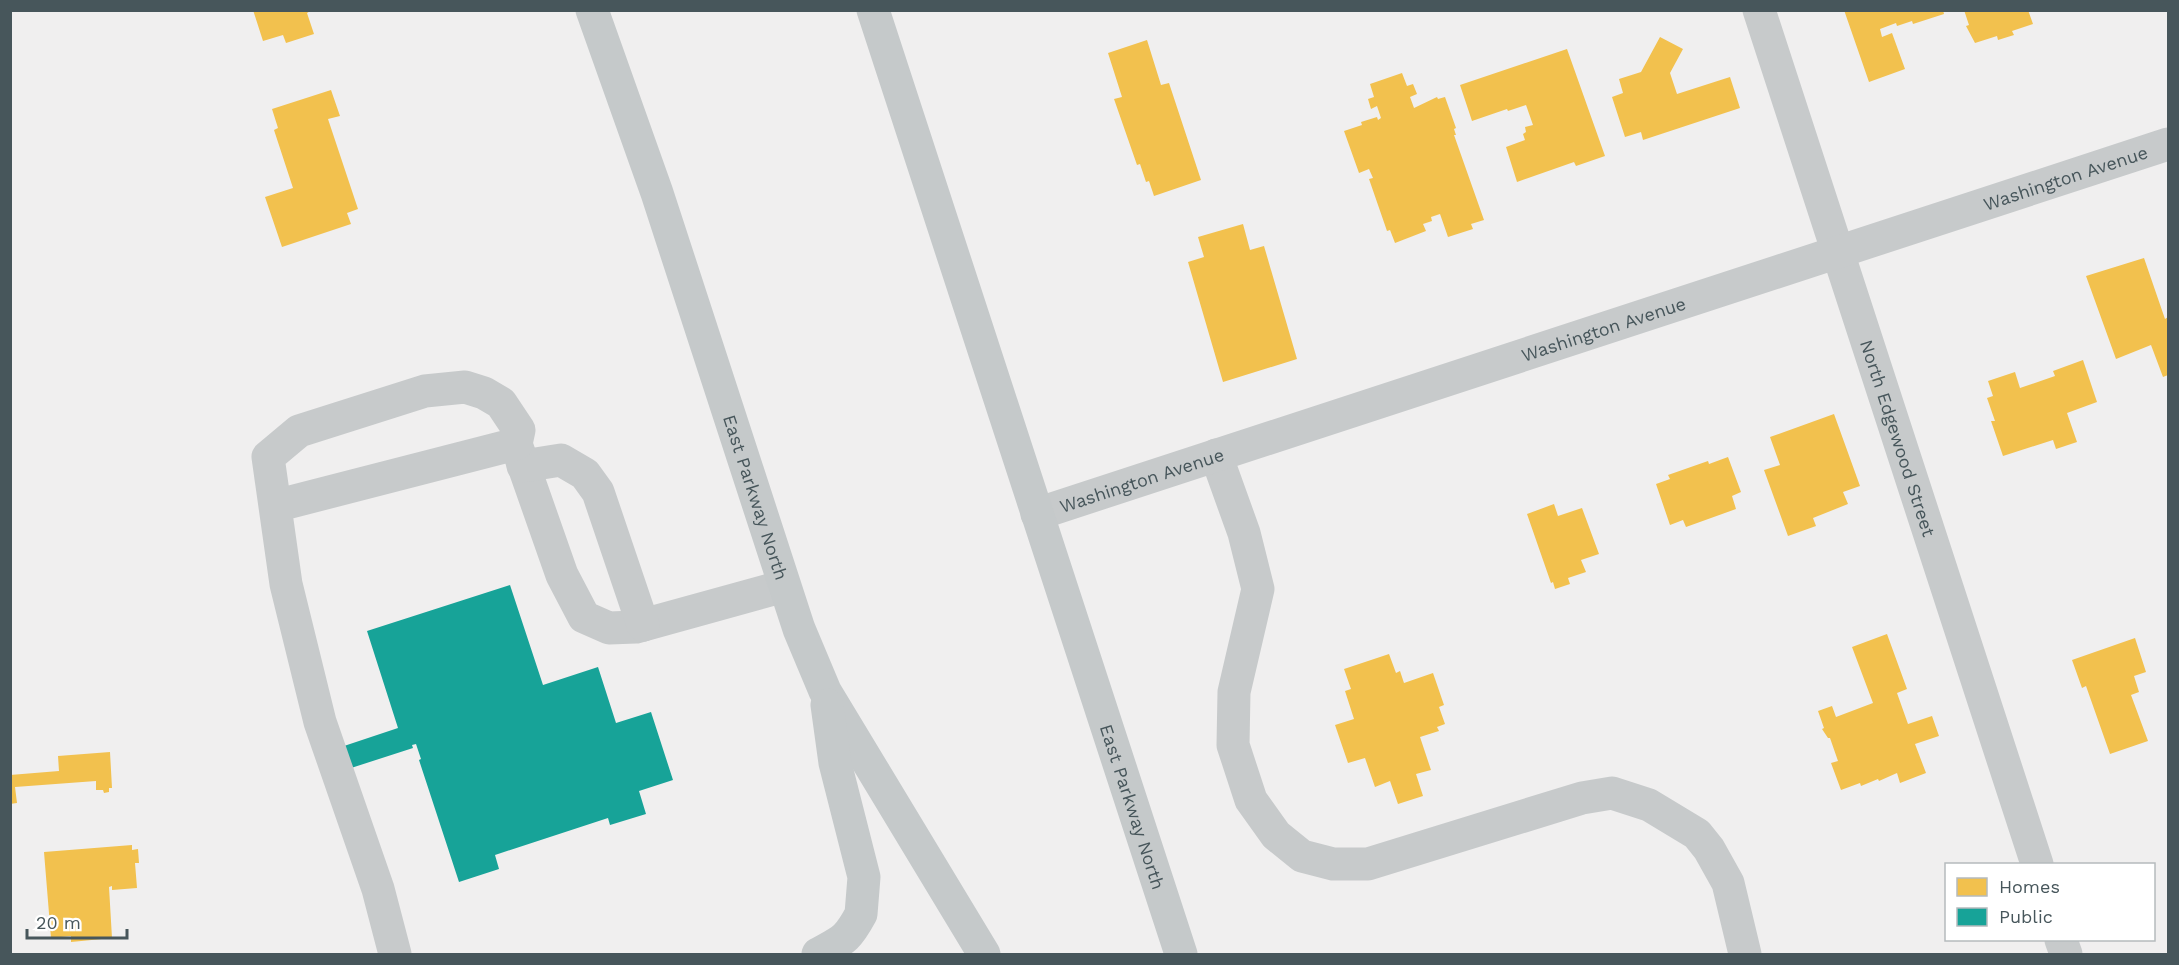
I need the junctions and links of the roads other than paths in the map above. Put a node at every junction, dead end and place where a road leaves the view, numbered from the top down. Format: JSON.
{"nodes":[{"id":1,"x":592,"y":10,"type":"edge"},
{"id":2,"x":873,"y":10,"type":"edge"},
{"id":3,"x":1759,"y":10,"type":"edge"},
{"id":4,"x":2169,"y":144,"type":"edge"},
{"id":5,"x":1838,"y":253,"type":"junction"},
{"id":6,"x":520,"y":455,"type":"junction"},
{"id":7,"x":1216,"y":455,"type":"junction"},
{"id":8,"x":275,"y":506,"type":"junction"},
{"id":9,"x":1037,"y":513,"type":"junction"},
{"id":10,"x":784,"y":586,"type":"junction"},
{"id":11,"x":644,"y":625,"type":"junction"},
{"id":12,"x":825,"y":691,"type":"junction"},
{"id":13,"x":2037,"y":863,"type":"edge"},
{"id":14,"x":395,"y":954,"type":"edge"},
{"id":15,"x":818,"y":954,"type":"edge"},
{"id":16,"x":984,"y":954,"type":"edge"},
{"id":17,"x":1181,"y":954,"type":"edge"},
{"id":18,"x":1745,"y":954,"type":"edge"}],
"edges":[{"from":1,"to":10,"type":"main road","name":"East Parkway North"},
{"from":2,"to":9,"type":"main road","name":"East Parkway North"},
{"from":3,"to":5,"type":"street","name":"North Edgewood Street"},
{"from":4,"to":5,"type":"street","name":"Washington Avenue"},
{"from":5,"to":7,"type":"street","name":"Washington Avenue"},
{"from":5,"to":13,"type":"street","name":"North Edgewood Street"},
{"from":6,"to":8,"type":"street"},
{"from":6,"to":8,"type":"street"},
{"from":6,"to":11,"type":"street"},
{"from":6,"to":11,"type":"street"},
{"from":7,"to":9,"type":"street","name":"Washington Avenue"},
{"from":7,"to":18,"type":"street"},
{"from":8,"to":14,"type":"street"},
{"from":9,"to":17,"type":"main road","name":"East Parkway North"},
{"from":10,"to":11,"type":"street"},
{"from":10,"to":12,"type":"main road","name":"East Parkway North"},
{"from":12,"to":15,"type":"main road"},
{"from":12,"to":16,"type":"main road","name":"East Parkway North"}]}
